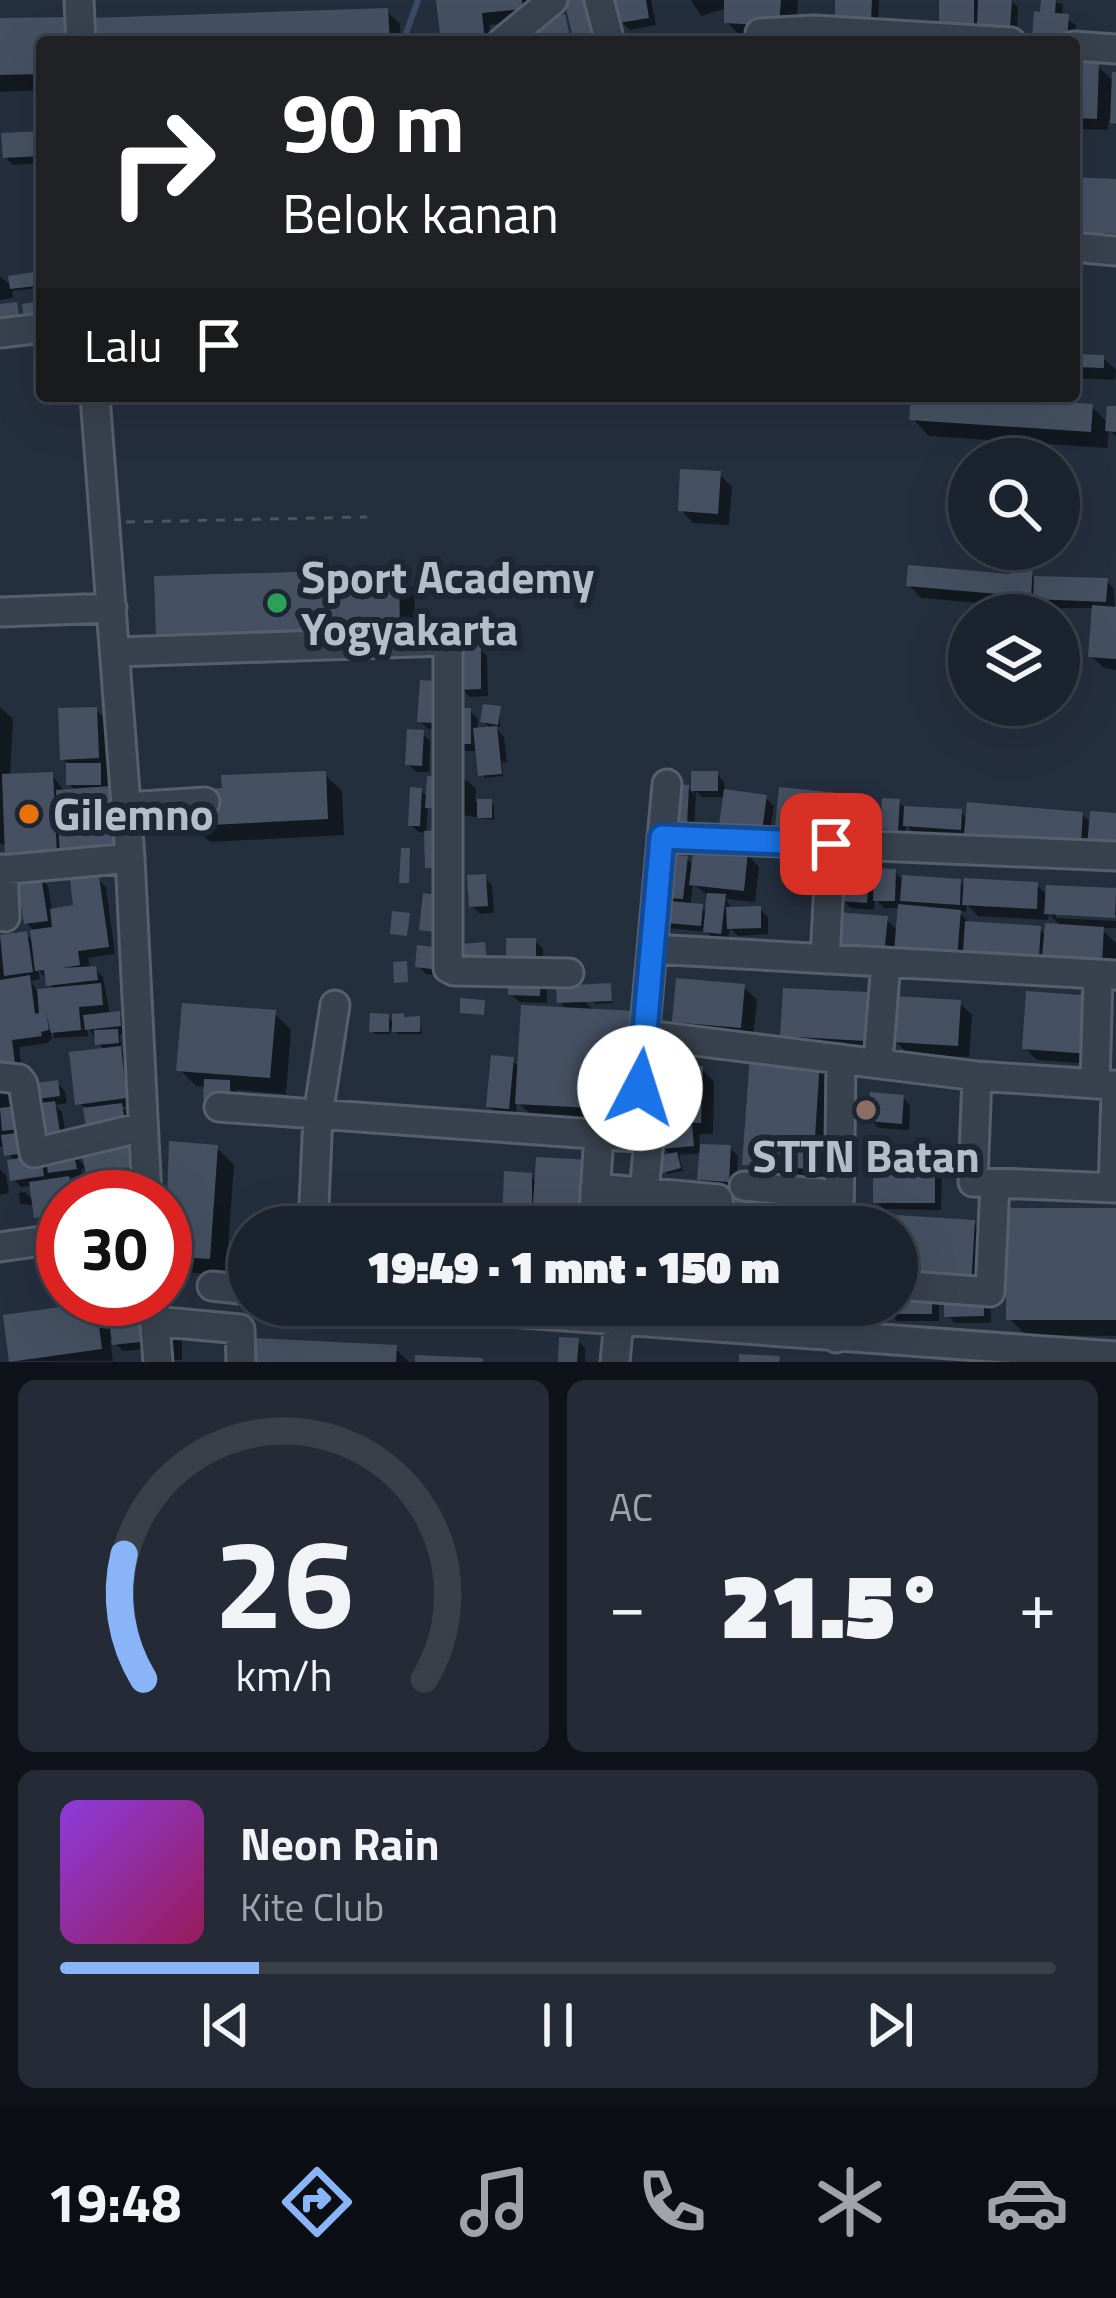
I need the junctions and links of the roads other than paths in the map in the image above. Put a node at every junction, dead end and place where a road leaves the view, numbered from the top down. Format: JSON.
{"nodes":[{"id":1,"x":79,"y":0,"type":"edge"},
{"id":2,"x":553,"y":0,"type":"edge"},
{"id":3,"x":599,"y":0,"type":"edge"},
{"id":4,"x":811,"y":0,"type":"edge"},
{"id":5,"x":814,"y":30,"type":"junction"},
{"id":6,"x":760,"y":33,"type":"dead end"},
{"id":7,"x":81,"y":36,"type":"edge"},
{"id":8,"x":515,"y":36,"type":"edge"},
{"id":9,"x":608,"y":36,"type":"edge"},
{"id":10,"x":912,"y":36,"type":"edge"},
{"id":11,"x":1080,"y":46,"type":"edge"},
{"id":12,"x":1116,"y":49,"type":"edge"},
{"id":13,"x":1080,"y":248,"type":"edge"},
{"id":14,"x":1116,"y":251,"type":"edge"},
{"id":15,"x":36,"y":329,"type":"edge"},
{"id":16,"x":0,"y":333,"type":"edge"},
{"id":17,"x":96,"y":402,"type":"edge"},
{"id":18,"x":112,"y":608,"type":"junction"},
{"id":19,"x":0,"y":612,"type":"edge"},
{"id":20,"x":116,"y":652,"type":"junction"},
{"id":21,"x":667,"y":784,"type":"dead end"},
{"id":22,"x":205,"y":802,"type":"dead end"},
{"id":23,"x":127,"y":807,"type":"junction"},
{"id":24,"x":662,"y":837,"type":"junction"},
{"id":25,"x":831,"y":844,"type":"junction"},
{"id":26,"x":1116,"y":856,"type":"edge"},
{"id":27,"x":130,"y":858,"type":"junction"},
{"id":28,"x":1,"y":870,"type":"edge"},
{"id":29,"x":5,"y":917,"type":"dead end"},
{"id":30,"x":652,"y":949,"type":"junction"},
{"id":31,"x":825,"y":958,"type":"junction"},
{"id":32,"x":886,"y":962,"type":"junction"},
{"id":33,"x":569,"y":973,"type":"dead end"},
{"id":34,"x":1107,"y":975,"type":"edge"},
{"id":35,"x":335,"y":1005,"type":"dead end"},
{"id":36,"x":841,"y":1059,"type":"junction"},
{"id":37,"x":878,"y":1062,"type":"junction"},
{"id":38,"x":977,"y":1076,"type":"junction"},
{"id":39,"x":0,"y":1077,"type":"edge"},
{"id":40,"x":1095,"y":1084,"type":"junction"},
{"id":41,"x":219,"y":1107,"type":"dead end"},
{"id":42,"x":318,"y":1115,"type":"junction"},
{"id":43,"x":142,"y":1126,"type":"junction"},
{"id":44,"x":599,"y":1135,"type":"junction"},
{"id":45,"x":146,"y":1170,"type":"edge"},
{"id":46,"x":995,"y":1184,"type":"junction"},
{"id":47,"x":744,"y":1186,"type":"dead end"},
{"id":48,"x":1114,"y":1188,"type":"edge"},
{"id":49,"x":595,"y":1189,"type":"junction"},
{"id":50,"x":644,"y":1192,"type":"junction"},
{"id":51,"x":839,"y":1196,"type":"junction"},
{"id":52,"x":315,"y":1206,"type":"edge"},
{"id":53,"x":594,"y":1206,"type":"edge"},
{"id":54,"x":718,"y":1206,"type":"edge"},
{"id":55,"x":839,"y":1206,"type":"edge"},
{"id":56,"x":36,"y":1242,"type":"edge"},
{"id":57,"x":0,"y":1247,"type":"edge"},
{"id":58,"x":212,"y":1286,"type":"dead end"},
{"id":59,"x":918,"y":1287,"type":"edge"},
{"id":60,"x":228,"y":1288,"type":"edge"},
{"id":61,"x":192,"y":1319,"type":"edge"},
{"id":62,"x":155,"y":1326,"type":"edge"},
{"id":63,"x":619,"y":1326,"type":"edge"},
{"id":64,"x":767,"y":1326,"type":"edge"},
{"id":65,"x":836,"y":1326,"type":"edge"},
{"id":66,"x":836,"y":1338,"type":"junction"},
{"id":67,"x":1116,"y":1356,"type":"edge"},
{"id":68,"x":1035,"y":1357,"type":"edge"},
{"id":69,"x":158,"y":1362,"type":"edge"},
{"id":70,"x":242,"y":1362,"type":"edge"},
{"id":71,"x":615,"y":1362,"type":"edge"}],
"edges":[{"from":1,"to":7,"type":"street"},
{"from":2,"to":8,"type":"street"},
{"from":3,"to":9,"type":"street"},
{"from":4,"to":5,"type":"street"},
{"from":5,"to":6,"type":"street"},
{"from":5,"to":10,"type":"street"},
{"from":11,"to":12,"type":"street"},
{"from":13,"to":14,"type":"street"},
{"from":15,"to":16,"type":"street"},
{"from":17,"to":18,"type":"street"},
{"from":18,"to":19,"type":"street"},
{"from":18,"to":20,"type":"street"},
{"from":20,"to":23,"type":"street"},
{"from":20,"to":33,"type":"street"},
{"from":21,"to":24,"type":"street"},
{"from":22,"to":23,"type":"street"},
{"from":23,"to":27,"type":"street"},
{"from":24,"to":25,"type":"street"},
{"from":24,"to":30,"type":"street"},
{"from":25,"to":26,"type":"street"},
{"from":25,"to":31,"type":"street"},
{"from":27,"to":28,"type":"street"},
{"from":27,"to":43,"type":"street"},
{"from":28,"to":29,"type":"street"},
{"from":30,"to":31,"type":"street"},
{"from":30,"to":44,"type":"street"},
{"from":31,"to":32,"type":"street"},
{"from":32,"to":34,"type":"street"},
{"from":32,"to":37,"type":"street"},
{"from":34,"to":40,"type":"street"},
{"from":35,"to":42,"type":"street"},
{"from":36,"to":37,"type":"street"},
{"from":36,"to":50,"type":"street"},
{"from":36,"to":51,"type":"street"},
{"from":37,"to":38,"type":"street"},
{"from":38,"to":40,"type":"street"},
{"from":38,"to":46,"type":"street"},
{"from":39,"to":43,"type":"street"},
{"from":40,"to":48,"type":"street"},
{"from":41,"to":42,"type":"street"},
{"from":42,"to":44,"type":"street"},
{"from":42,"to":52,"type":"street"},
{"from":43,"to":45,"type":"street"},
{"from":44,"to":49,"type":"street"},
{"from":46,"to":48,"type":"street"},
{"from":46,"to":59,"type":"street"},
{"from":47,"to":51,"type":"street"},
{"from":49,"to":50,"type":"street"},
{"from":49,"to":53,"type":"street"},
{"from":50,"to":54,"type":"street"},
{"from":51,"to":55,"type":"street"},
{"from":56,"to":57,"type":"street"},
{"from":58,"to":60,"type":"street"},
{"from":61,"to":70,"type":"street"},
{"from":62,"to":69,"type":"street"},
{"from":63,"to":71,"type":"street"},
{"from":64,"to":66,"type":"street"},
{"from":65,"to":66,"type":"street"},
{"from":66,"to":68,"type":"street"},
{"from":67,"to":68,"type":"street"}]}
